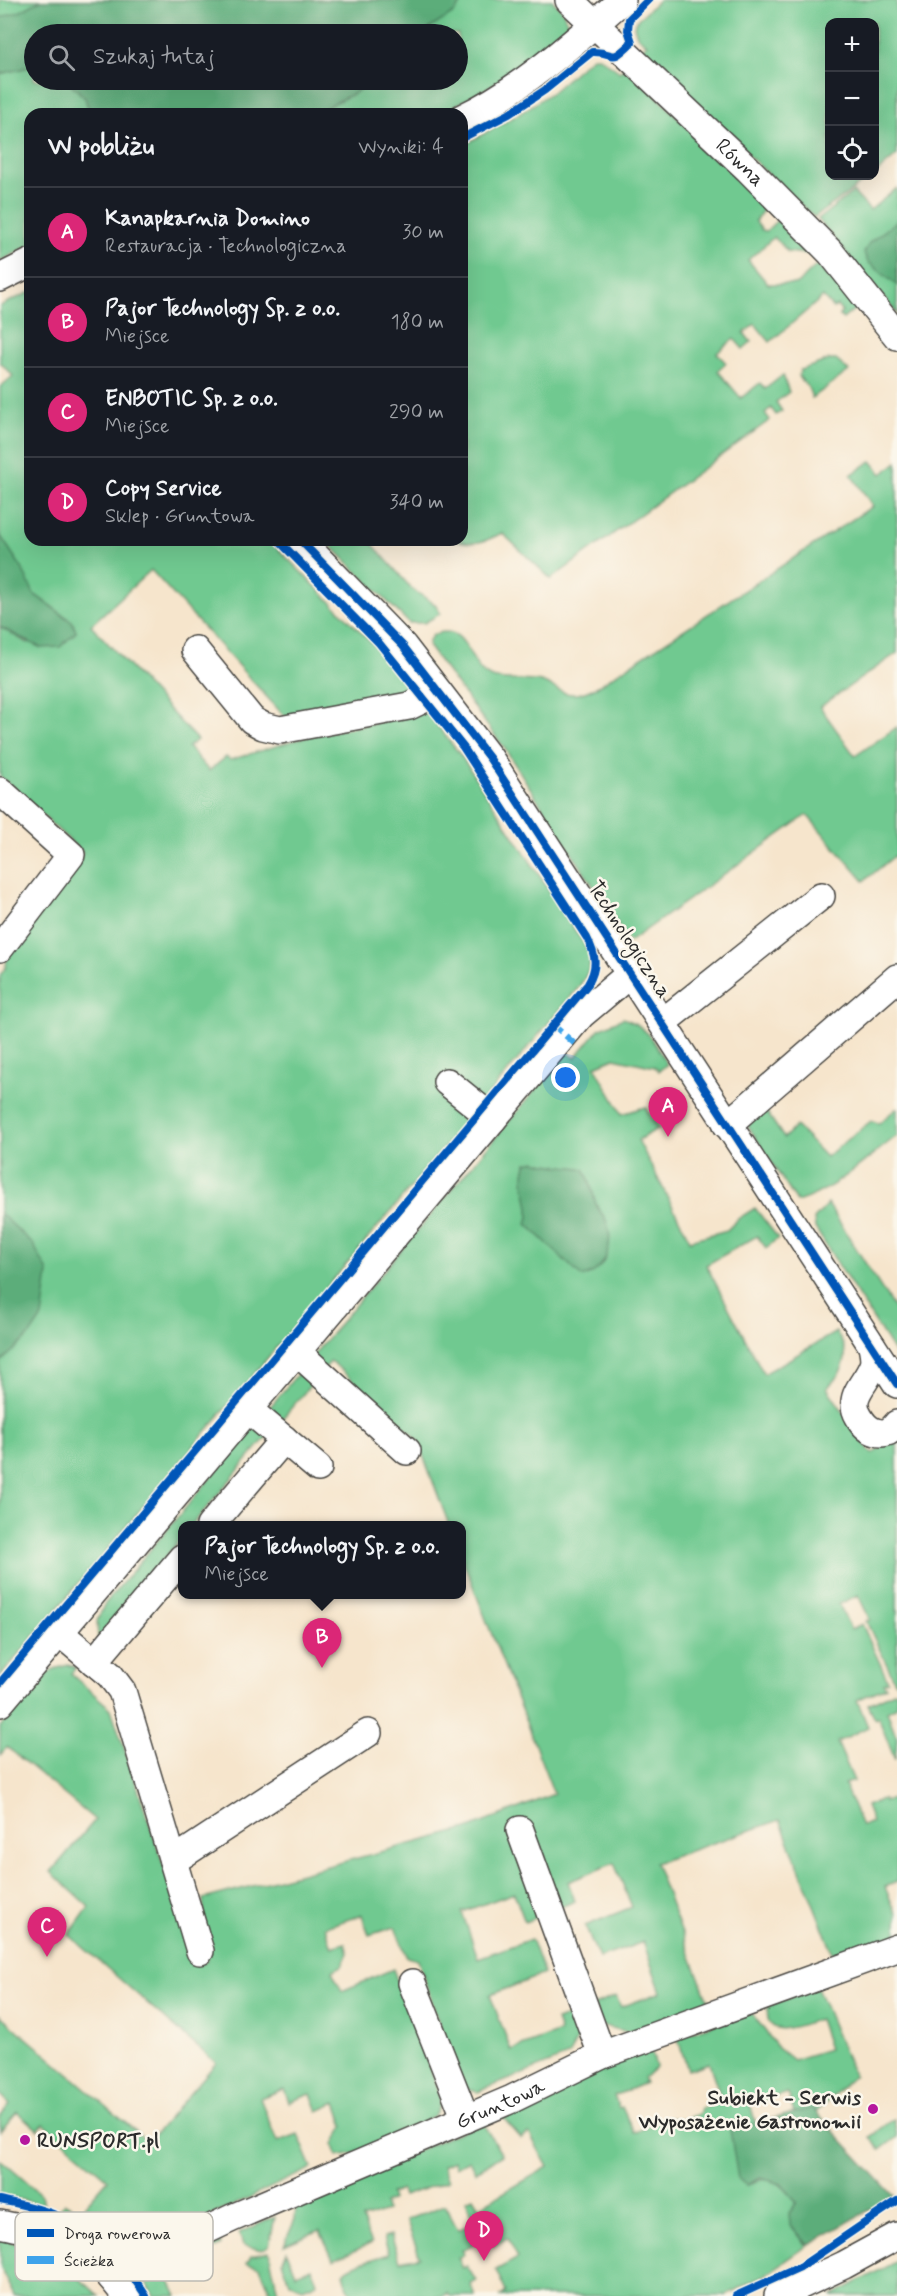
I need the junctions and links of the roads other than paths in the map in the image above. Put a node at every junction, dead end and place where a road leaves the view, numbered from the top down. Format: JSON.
{"nodes":[{"id":1,"x":569,"y":0,"type":"edge"},
{"id":2,"x":622,"y":0,"type":"edge"},
{"id":3,"x":594,"y":24,"type":"junction"},
{"id":4,"x":468,"y":115,"type":"edge"},
{"id":5,"x":24,"y":266,"type":"edge"},
{"id":6,"x":0,"y":278,"type":"edge"},
{"id":7,"x":897,"y":336,"type":"edge"},
{"id":8,"x":306,"y":546,"type":"edge"},
{"id":9,"x":195,"y":650,"type":"dead end"},
{"id":10,"x":438,"y":692,"type":"junction"},
{"id":11,"x":0,"y":791,"type":"edge"},
{"id":12,"x":821,"y":896,"type":"dead end"},
{"id":13,"x":0,"y":948,"type":"edge"},
{"id":14,"x":631,"y":973,"type":"junction"},
{"id":15,"x":897,"y":978,"type":"edge"},
{"id":16,"x":663,"y":1022,"type":"junction"},
{"id":17,"x":447,"y":1082,"type":"dead end"},
{"id":18,"x":493,"y":1119,"type":"junction"},
{"id":19,"x":727,"y":1125,"type":"junction"},
{"id":20,"x":872,"y":1346,"type":"junction"},
{"id":21,"x":297,"y":1352,"type":"junction"},
{"id":22,"x":897,"y":1384,"type":"edge"},
{"id":23,"x":248,"y":1409,"type":"junction"},
{"id":24,"x":897,"y":1424,"type":"edge"},
{"id":25,"x":284,"y":1438,"type":"junction"},
{"id":26,"x":407,"y":1451,"type":"dead end"},
{"id":27,"x":318,"y":1468,"type":"dead end"},
{"id":28,"x":214,"y":1521,"type":"edge"},
{"id":29,"x":178,"y":1564,"type":"edge"},
{"id":30,"x":60,"y":1633,"type":"junction"},
{"id":31,"x":94,"y":1662,"type":"junction"},
{"id":32,"x":0,"y":1703,"type":"edge"},
{"id":33,"x":368,"y":1733,"type":"dead end"},
{"id":34,"x":520,"y":1830,"type":"dead end"},
{"id":35,"x":173,"y":1861,"type":"junction"},
{"id":36,"x":897,"y":1948,"type":"edge"},
{"id":37,"x":200,"y":1951,"type":"dead end"},
{"id":38,"x":412,"y":1983,"type":"dead end"},
{"id":39,"x":602,"y":2055,"type":"junction"},
{"id":40,"x":466,"y":2119,"type":"junction"},
{"id":41,"x":0,"y":2224,"type":"edge"},
{"id":42,"x":213,"y":2226,"type":"edge"},
{"id":43,"x":15,"y":2227,"type":"edge"},
{"id":44,"x":897,"y":2236,"type":"edge"},
{"id":45,"x":778,"y":2296,"type":"edge"}],
"edges":[{"from":1,"to":3,"type":"street","name":"Równa"},
{"from":2,"to":3,"type":"street"},
{"from":3,"to":4,"type":"street"},
{"from":3,"to":7,"type":"street","name":"Równa"},
{"from":5,"to":6,"type":"street"},
{"from":8,"to":10,"type":"street","name":"Technologiczna"},
{"from":9,"to":10,"type":"street"},
{"from":10,"to":14,"type":"street","name":"Technologiczna"},
{"from":11,"to":13,"type":"street"},
{"from":12,"to":16,"type":"street"},
{"from":14,"to":16,"type":"street","name":"Technologiczna"},
{"from":14,"to":18,"type":"street"},
{"from":15,"to":19,"type":"street"},
{"from":16,"to":19,"type":"street","name":"Technologiczna"},
{"from":17,"to":18,"type":"street"},
{"from":18,"to":21,"type":"street"},
{"from":19,"to":20,"type":"street","name":"Technologiczna"},
{"from":20,"to":22,"type":"street","name":"Technologiczna"},
{"from":20,"to":24,"type":"street"},
{"from":21,"to":23,"type":"street"},
{"from":21,"to":26,"type":"street"},
{"from":23,"to":25,"type":"street"},
{"from":23,"to":30,"type":"street"},
{"from":25,"to":27,"type":"street"},
{"from":25,"to":28,"type":"street"},
{"from":29,"to":31,"type":"street"},
{"from":30,"to":31,"type":"street"},
{"from":30,"to":32,"type":"street"},
{"from":31,"to":35,"type":"street"},
{"from":33,"to":35,"type":"street"},
{"from":34,"to":39,"type":"street"},
{"from":35,"to":37,"type":"street"},
{"from":36,"to":39,"type":"street","name":"Gruntowa"},
{"from":38,"to":40,"type":"street"},
{"from":39,"to":40,"type":"street","name":"Gruntowa"},
{"from":40,"to":42,"type":"street","name":"Gruntowa"},
{"from":41,"to":43,"type":"street"},
{"from":44,"to":45,"type":"street"}]}
